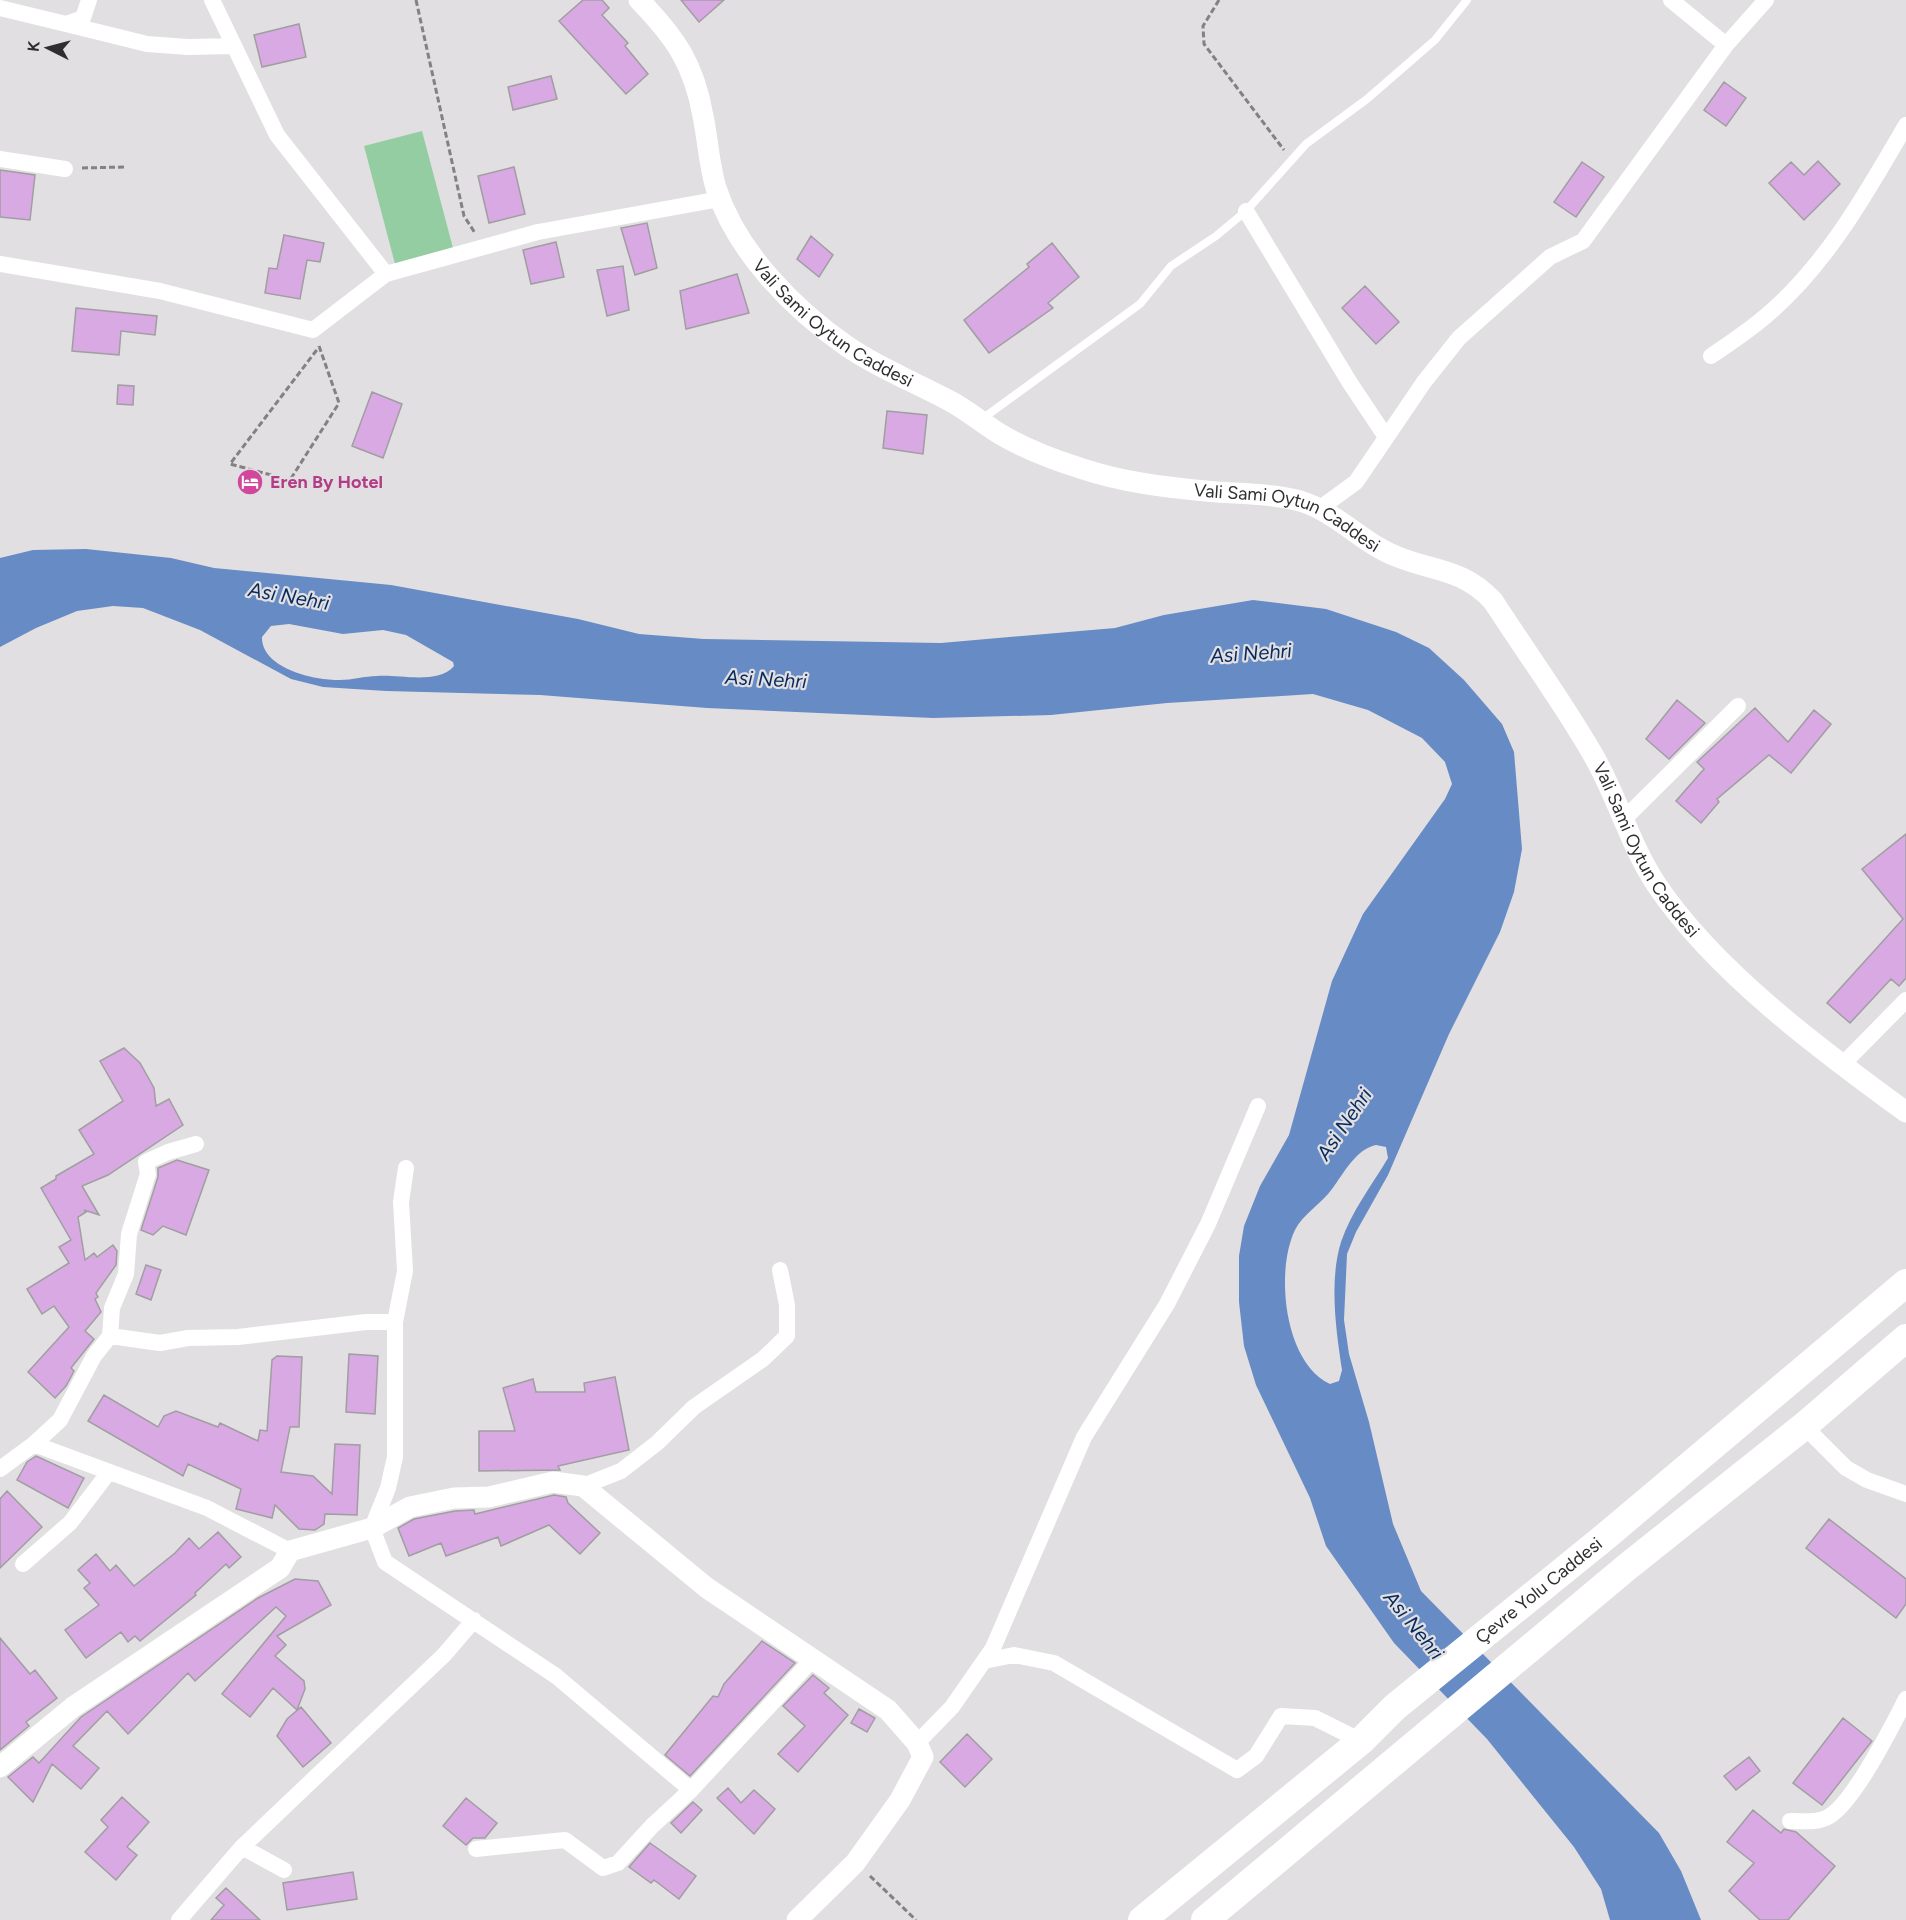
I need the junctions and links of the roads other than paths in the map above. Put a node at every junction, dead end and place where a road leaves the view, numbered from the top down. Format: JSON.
{"nodes":[{"id":1,"x":89,"y":0,"type":"edge"},
{"id":2,"x":212,"y":0,"type":"edge"},
{"id":3,"x":639,"y":0,"type":"edge"},
{"id":4,"x":1467,"y":0,"type":"edge"},
{"id":5,"x":1671,"y":0,"type":"edge"},
{"id":6,"x":1766,"y":0,"type":"edge"},
{"id":7,"x":0,"y":8,"type":"edge"},
{"id":8,"x":66,"y":24,"type":"junction"},
{"id":9,"x":1726,"y":45,"type":"junction"},
{"id":10,"x":233,"y":46,"type":"junction"},
{"id":11,"x":1906,"y":125,"type":"edge"},
{"id":12,"x":0,"y":159,"type":"edge"},
{"id":13,"x":65,"y":169,"type":"road end"},
{"id":14,"x":720,"y":199,"type":"junction"},
{"id":15,"x":1246,"y":211,"type":"junction"},
{"id":16,"x":0,"y":264,"type":"edge"},
{"id":17,"x":386,"y":274,"type":"junction"},
{"id":18,"x":1712,"y":356,"type":"dead end"},
{"id":19,"x":979,"y":421,"type":"junction"},
{"id":20,"x":1386,"y":437,"type":"junction"},
{"id":21,"x":1319,"y":509,"type":"junction"},
{"id":22,"x":1738,"y":706,"type":"dead end"},
{"id":23,"x":1623,"y":820,"type":"junction"},
{"id":24,"x":1906,"y":1000,"type":"edge"},
{"id":25,"x":1843,"y":1064,"type":"junction"},
{"id":26,"x":1258,"y":1106,"type":"dead end"},
{"id":27,"x":1906,"y":1112,"type":"edge"},
{"id":28,"x":196,"y":1144,"type":"dead end"},
{"id":29,"x":406,"y":1168,"type":"dead end"},
{"id":30,"x":780,"y":1270,"type":"dead end"},
{"id":31,"x":1906,"y":1283,"type":"edge"},
{"id":32,"x":395,"y":1322,"type":"junction"},
{"id":33,"x":110,"y":1336,"type":"junction"},
{"id":34,"x":1906,"y":1338,"type":"edge"},
{"id":35,"x":1804,"y":1426,"type":"junction"},
{"id":36,"x":34,"y":1444,"type":"junction"},
{"id":37,"x":0,"y":1469,"type":"edge"},
{"id":38,"x":109,"y":1472,"type":"junction"},
{"id":39,"x":584,"y":1486,"type":"junction"},
{"id":40,"x":1906,"y":1494,"type":"edge"},
{"id":41,"x":372,"y":1528,"type":"junction"},
{"id":42,"x":290,"y":1551,"type":"junction"},
{"id":43,"x":23,"y":1564,"type":"dead end"},
{"id":44,"x":474,"y":1620,"type":"junction"},
{"id":45,"x":812,"y":1660,"type":"junction"},
{"id":46,"x":984,"y":1661,"type":"junction"},
{"id":47,"x":1906,"y":1699,"type":"edge"},
{"id":48,"x":1361,"y":1742,"type":"junction"},
{"id":49,"x":917,"y":1743,"type":"junction"},
{"id":50,"x":0,"y":1767,"type":"edge"},
{"id":51,"x":691,"y":1790,"type":"junction"},
{"id":52,"x":1790,"y":1821,"type":"dead end"},
{"id":53,"x":242,"y":1847,"type":"junction"},
{"id":54,"x":476,"y":1849,"type":"dead end"},
{"id":55,"x":284,"y":1870,"type":"dead end"},
{"id":56,"x":179,"y":1920,"type":"edge"},
{"id":57,"x":797,"y":1920,"type":"edge"},
{"id":58,"x":1142,"y":1920,"type":"edge"},
{"id":59,"x":1205,"y":1920,"type":"edge"}],
"edges":[{"from":1,"to":8,"type":"street"},
{"from":2,"to":10,"type":"street"},
{"from":3,"to":14,"type":"street","name":"Vali Sami Oytun Caddesi"},
{"from":4,"to":15,"type":"lane"},
{"from":5,"to":9,"type":"street"},
{"from":6,"to":9,"type":"street"},
{"from":7,"to":8,"type":"street"},
{"from":8,"to":10,"type":"street"},
{"from":9,"to":20,"type":"street"},
{"from":10,"to":17,"type":"street"},
{"from":11,"to":18,"type":"street"},
{"from":12,"to":13,"type":"street"},
{"from":14,"to":17,"type":"street"},
{"from":14,"to":19,"type":"street","name":"Vali Sami Oytun Caddesi"},
{"from":15,"to":19,"type":"lane"},
{"from":15,"to":20,"type":"street"},
{"from":16,"to":17,"type":"street"},
{"from":19,"to":21,"type":"street","name":"Vali Sami Oytun Caddesi"},
{"from":20,"to":21,"type":"street"},
{"from":21,"to":23,"type":"street","name":"Vali Sami Oytun Caddesi"},
{"from":22,"to":23,"type":"street"},
{"from":23,"to":25,"type":"street","name":"Vali Sami Oytun Caddesi"},
{"from":24,"to":25,"type":"street"},
{"from":25,"to":27,"type":"street","name":"Vali Sami Oytun Caddesi"},
{"from":26,"to":46,"type":"street"},
{"from":28,"to":33,"type":"street"},
{"from":29,"to":32,"type":"street"},
{"from":30,"to":39,"type":"street"},
{"from":31,"to":48,"type":"highway","name":"Çevre Yolu Caddesi"},
{"from":32,"to":33,"type":"street"},
{"from":32,"to":41,"type":"street"},
{"from":33,"to":36,"type":"street"},
{"from":34,"to":35,"type":"highway","name":"Çevre Yolu Caddesi"},
{"from":35,"to":40,"type":"street"},
{"from":35,"to":59,"type":"highway","name":"Çevre Yolu Caddesi"},
{"from":36,"to":37,"type":"street"},
{"from":36,"to":38,"type":"street"},
{"from":38,"to":42,"type":"street"},
{"from":38,"to":43,"type":"street"},
{"from":39,"to":41,"type":"street"},
{"from":39,"to":45,"type":"street"},
{"from":41,"to":42,"type":"street"},
{"from":41,"to":44,"type":"street"},
{"from":42,"to":50,"type":"street"},
{"from":44,"to":51,"type":"street"},
{"from":44,"to":53,"type":"street"},
{"from":45,"to":49,"type":"street"},
{"from":45,"to":51,"type":"street"},
{"from":46,"to":48,"type":"street"},
{"from":46,"to":49,"type":"street"},
{"from":47,"to":52,"type":"street"},
{"from":48,"to":58,"type":"highway","name":"Çevre Yolu Caddesi"},
{"from":49,"to":57,"type":"street"},
{"from":51,"to":54,"type":"street"},
{"from":53,"to":55,"type":"street"},
{"from":53,"to":56,"type":"street"}]}
